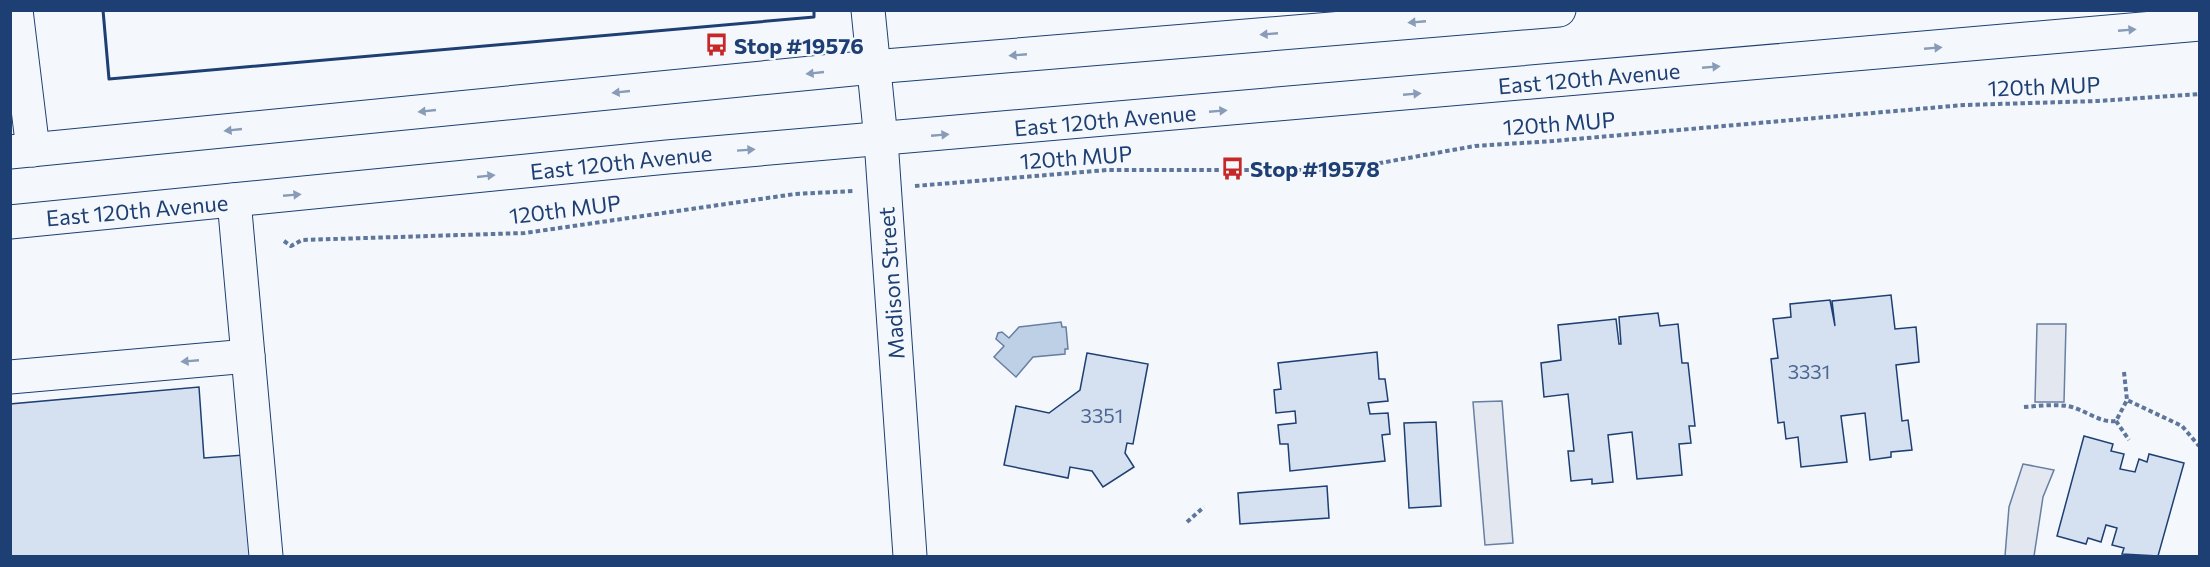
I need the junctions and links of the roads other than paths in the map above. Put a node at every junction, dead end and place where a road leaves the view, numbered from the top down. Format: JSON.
{"nodes":[{"id":1,"x":16,"y":10,"type":"edge"},
{"id":2,"x":868,"y":10,"type":"edge"},
{"id":3,"x":1559,"y":10,"type":"edge"},
{"id":4,"x":2199,"y":24,"type":"edge"},
{"id":5,"x":873,"y":68,"type":"junction"},
{"id":6,"x":881,"y":140,"type":"junction"},
{"id":7,"x":22,"y":151,"type":"edge"},
{"id":8,"x":234,"y":200,"type":"junction"},
{"id":9,"x":10,"y":222,"type":"edge"},
{"id":10,"x":248,"y":356,"type":"junction"},
{"id":11,"x":10,"y":377,"type":"edge"},
{"id":12,"x":266,"y":556,"type":"edge"},
{"id":13,"x":910,"y":556,"type":"edge"}],
"edges":[{"from":1,"to":7,"type":"main road"},
{"from":2,"to":5,"type":"main road","name":"Madison Street"},
{"from":3,"to":5,"type":"main road","one_way":true},
{"from":6,"to":4,"type":"main road","name":"East 120th Avenue","one_way":true},
{"from":5,"to":6,"type":"main road","name":"Madison Street"},
{"from":5,"to":7,"type":"main road","one_way":true},
{"from":8,"to":6,"type":"main road","name":"East 120th Avenue","one_way":true},
{"from":6,"to":13,"type":"main road","name":"Madison Street"},
{"from":8,"to":9,"type":"main road","name":"East 120th Avenue"},
{"from":8,"to":10,"type":"main road"},
{"from":10,"to":11,"type":"main road","one_way":true},
{"from":10,"to":12,"type":"main road"}]}
